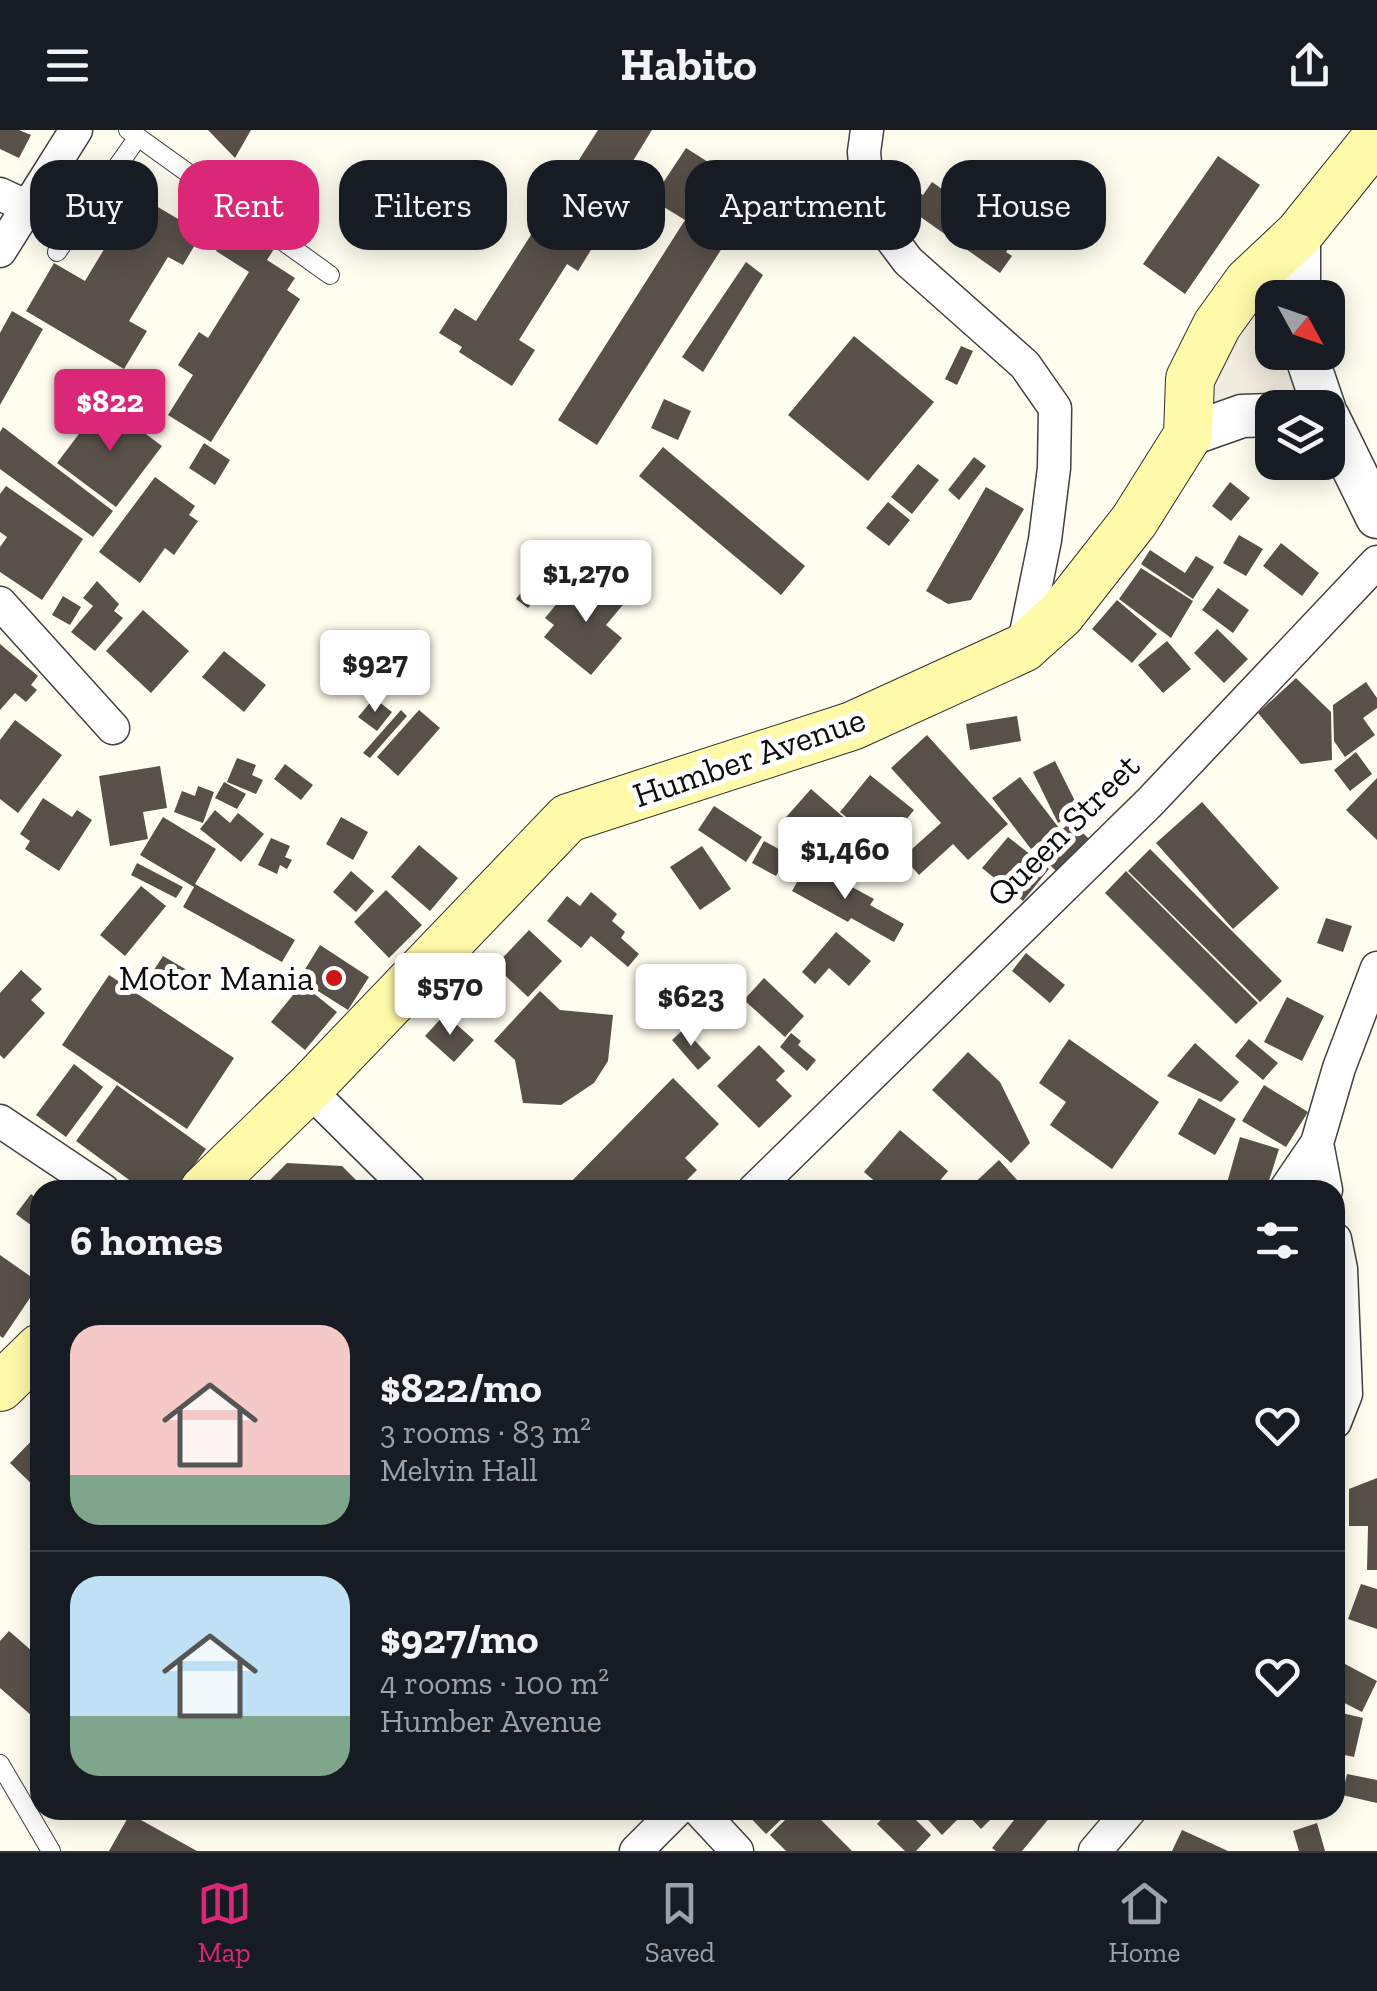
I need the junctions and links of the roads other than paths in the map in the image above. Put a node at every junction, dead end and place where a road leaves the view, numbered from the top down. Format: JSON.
{"nodes":[{"id":1,"x":76,"y":130,"type":"edge"},
{"id":2,"x":867,"y":130,"type":"edge"},
{"id":3,"x":133,"y":134,"type":"edge"},
{"id":4,"x":1377,"y":137,"type":"edge"},
{"id":5,"x":14,"y":200,"type":"edge"},
{"id":6,"x":1299,"y":234,"type":"junction"},
{"id":7,"x":0,"y":251,"type":"edge"},
{"id":8,"x":57,"y":252,"type":"dead end"},
{"id":9,"x":330,"y":275,"type":"dead end"},
{"id":10,"x":1299,"y":280,"type":"edge"},
{"id":11,"x":1255,"y":416,"type":"edge"},
{"id":12,"x":1188,"y":435,"type":"junction"},
{"id":13,"x":1345,"y":456,"type":"edge"},
{"id":14,"x":1377,"y":516,"type":"edge"},
{"id":15,"x":1377,"y":562,"type":"edge"},
{"id":16,"x":0,"y":603,"type":"edge"},
{"id":17,"x":1024,"y":648,"type":"junction"},
{"id":18,"x":112,"y":728,"type":"dead end"},
{"id":19,"x":1377,"y":968,"type":"edge"},
{"id":20,"x":308,"y":1089,"type":"junction"},
{"id":21,"x":0,"y":1121,"type":"edge"},
{"id":22,"x":1317,"y":1143,"type":"junction"},
{"id":23,"x":88,"y":1180,"type":"edge"},
{"id":24,"x":214,"y":1180,"type":"edge"},
{"id":25,"x":400,"y":1180,"type":"edge"},
{"id":26,"x":764,"y":1180,"type":"edge"},
{"id":27,"x":1293,"y":1180,"type":"edge"},
{"id":28,"x":1324,"y":1180,"type":"edge"},
{"id":29,"x":30,"y":1358,"type":"edge"},
{"id":30,"x":1345,"y":1369,"type":"edge"},
{"id":31,"x":0,"y":1387,"type":"edge"},
{"id":32,"x":1345,"y":1397,"type":"edge"},
{"id":33,"x":0,"y":1764,"type":"edge"},
{"id":34,"x":30,"y":1815,"type":"edge"},
{"id":35,"x":33,"y":1820,"type":"edge"},
{"id":36,"x":666,"y":1820,"type":"edge"},
{"id":37,"x":708,"y":1820,"type":"edge"},
{"id":38,"x":1121,"y":1820,"type":"edge"},
{"id":39,"x":51,"y":1851,"type":"edge"},
{"id":40,"x":636,"y":1851,"type":"edge"},
{"id":41,"x":736,"y":1851,"type":"edge"},
{"id":42,"x":1095,"y":1851,"type":"edge"}],
"edges":[{"from":1,"to":5,"type":"street"},
{"from":2,"to":17,"type":"street"},
{"from":3,"to":8,"type":"lane"},
{"from":3,"to":9,"type":"lane"},
{"from":4,"to":6,"type":"main road"},
{"from":5,"to":7,"type":"street"},
{"from":6,"to":10,"type":"street"},
{"from":6,"to":12,"type":"main road"},
{"from":11,"to":12,"type":"street"},
{"from":12,"to":17,"type":"main road","name":"Humber Avenue"},
{"from":13,"to":14,"type":"street"},
{"from":15,"to":26,"type":"street","name":"Queen Street"},
{"from":16,"to":18,"type":"street"},
{"from":17,"to":20,"type":"main road","name":"Humber Avenue"},
{"from":19,"to":22,"type":"street"},
{"from":20,"to":24,"type":"main road","name":"Humber Avenue"},
{"from":20,"to":25,"type":"street"},
{"from":21,"to":23,"type":"street"},
{"from":22,"to":27,"type":"street"},
{"from":22,"to":28,"type":"street"},
{"from":29,"to":31,"type":"main road"},
{"from":30,"to":32,"type":"street"},
{"from":33,"to":34,"type":"lane"},
{"from":35,"to":39,"type":"lane"},
{"from":36,"to":40,"type":"street"},
{"from":37,"to":41,"type":"street"},
{"from":38,"to":42,"type":"street"}]}
